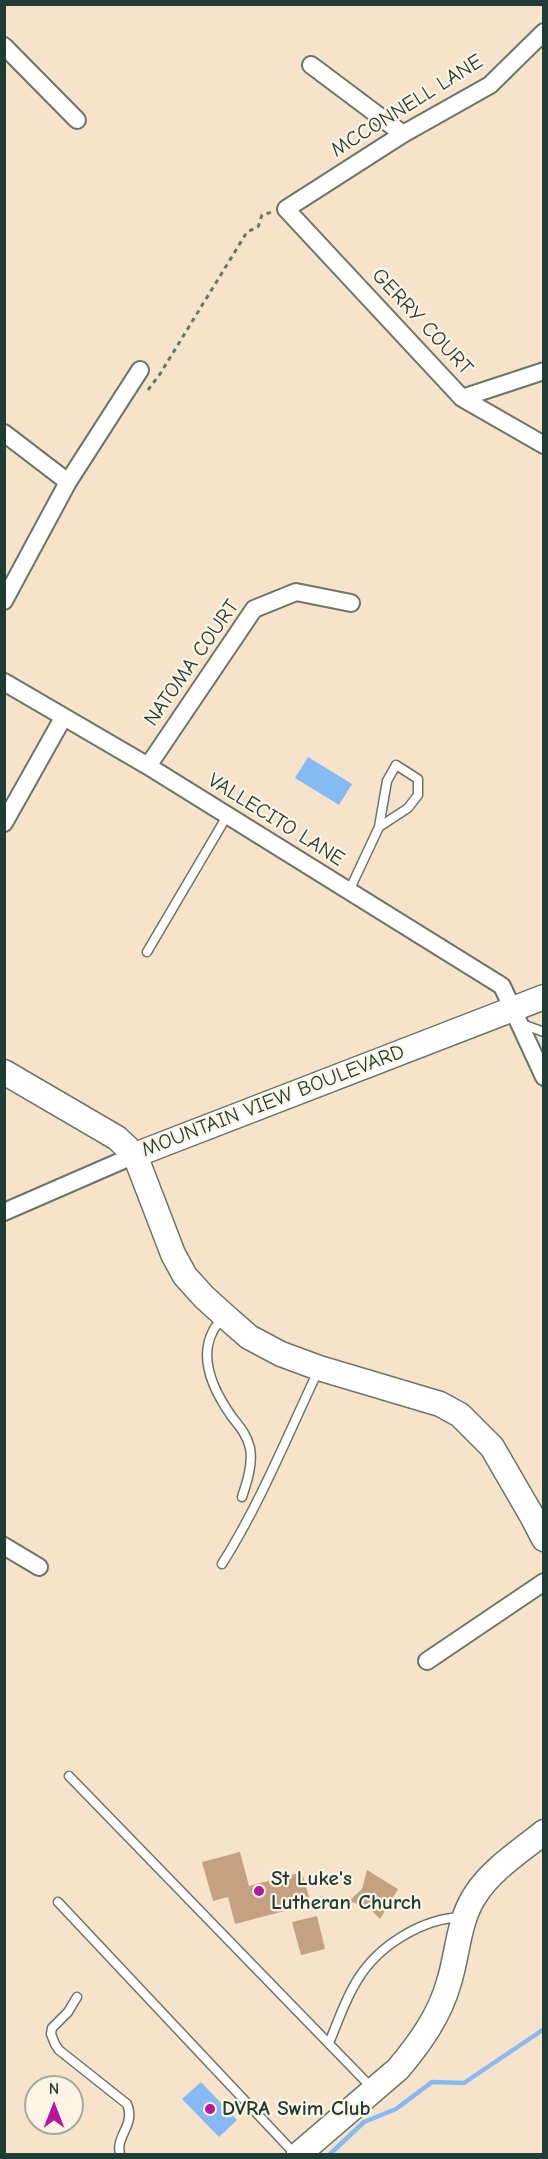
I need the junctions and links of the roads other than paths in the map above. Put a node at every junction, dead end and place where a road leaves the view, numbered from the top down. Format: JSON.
{"nodes":[{"id":1,"x":543,"y":32,"type":"edge"},
{"id":2,"x":4,"y":46,"type":"edge"},
{"id":3,"x":311,"y":65,"type":"dead end"},
{"id":4,"x":77,"y":120,"type":"dead end"},
{"id":5,"x":403,"y":134,"type":"junction"},
{"id":6,"x":286,"y":209,"type":"joint"},
{"id":7,"x":140,"y":370,"type":"dead end"},
{"id":8,"x":543,"y":371,"type":"edge"},
{"id":9,"x":462,"y":398,"type":"junction"},
{"id":10,"x":4,"y":433,"type":"edge"},
{"id":11,"x":543,"y":445,"type":"edge"},
{"id":12,"x":68,"y":482,"type":"junction"},
{"id":13,"x":4,"y":601,"type":"edge"},
{"id":14,"x":351,"y":603,"type":"dead end"},
{"id":15,"x":4,"y":682,"type":"edge"},
{"id":16,"x":63,"y":718,"type":"junction"},
{"id":17,"x":147,"y":766,"type":"junction"},
{"id":18,"x":227,"y":816,"type":"junction"},
{"id":19,"x":4,"y":823,"type":"edge"},
{"id":20,"x":379,"y":827,"type":"junction"},
{"id":21,"x":349,"y":891,"type":"junction"},
{"id":22,"x":147,"y":952,"type":"dead end"},
{"id":23,"x":543,"y":997,"type":"edge"},
{"id":24,"x":515,"y":1015,"type":"junction"},
{"id":25,"x":543,"y":1032,"type":"edge"},
{"id":26,"x":4,"y":1072,"type":"edge"},
{"id":27,"x":543,"y":1077,"type":"edge"},
{"id":28,"x":135,"y":1155,"type":"junction"},
{"id":29,"x":4,"y":1212,"type":"edge"},
{"id":30,"x":225,"y":1316,"type":"junction"},
{"id":31,"x":319,"y":1368,"type":"junction"},
{"id":32,"x":242,"y":1497,"type":"dead end"},
{"id":33,"x":543,"y":1539,"type":"edge"},
{"id":34,"x":4,"y":1546,"type":"edge"},
{"id":35,"x":222,"y":1564,"type":"dead end"},
{"id":36,"x":39,"y":1567,"type":"dead end"},
{"id":37,"x":543,"y":1582,"type":"edge"},
{"id":38,"x":427,"y":1661,"type":"dead end"},
{"id":39,"x":69,"y":1776,"type":"dead end"},
{"id":40,"x":543,"y":1832,"type":"edge"},
{"id":41,"x":58,"y":1902,"type":"dead end"},
{"id":42,"x":465,"y":1917,"type":"junction"},
{"id":43,"x":77,"y":1997,"type":"dead end"},
{"id":44,"x":329,"y":2043,"type":"junction"},
{"id":45,"x":374,"y":2091,"type":"junction"},
{"id":46,"x":120,"y":2154,"type":"edge"},
{"id":47,"x":297,"y":2154,"type":"edge"}],
"edges":[{"from":1,"to":5,"type":"street","name":"MCCONNELL LANE"},
{"from":2,"to":4,"type":"street"},
{"from":3,"to":5,"type":"street"},
{"from":5,"to":6,"type":"street","name":"MCCONNELL LANE"},
{"from":6,"to":9,"type":"street","name":"GERRY COURT"},
{"from":7,"to":12,"type":"street"},
{"from":8,"to":9,"type":"street"},
{"from":9,"to":11,"type":"street","name":"GERRY COURT"},
{"from":10,"to":12,"type":"street"},
{"from":12,"to":13,"type":"street"},
{"from":14,"to":17,"type":"street","name":"NATOMA COURT"},
{"from":15,"to":16,"type":"street","name":"VALLECITO LANE"},
{"from":16,"to":17,"type":"street","name":"VALLECITO LANE"},
{"from":16,"to":19,"type":"street"},
{"from":17,"to":18,"type":"street","name":"VALLECITO LANE"},
{"from":18,"to":21,"type":"street","name":"VALLECITO LANE"},
{"from":18,"to":22,"type":"lane"},
{"from":20,"to":20,"type":"lane"},
{"from":20,"to":21,"type":"lane"},
{"from":21,"to":24,"type":"street","name":"VALLECITO LANE"},
{"from":23,"to":24,"type":"street","name":"MOUNTAIN VIEW BOULEVARD"},
{"from":24,"to":25,"type":"lane"},
{"from":24,"to":27,"type":"street","name":"VALLECITO LANE"},
{"from":24,"to":28,"type":"street","name":"MOUNTAIN VIEW BOULEVARD"},
{"from":26,"to":28,"type":"street"},
{"from":28,"to":29,"type":"street","name":"MOUNTAIN VIEW BOULEVARD"},
{"from":28,"to":30,"type":"street"},
{"from":30,"to":31,"type":"street"},
{"from":30,"to":32,"type":"lane"},
{"from":31,"to":33,"type":"street"},
{"from":31,"to":35,"type":"lane"},
{"from":34,"to":36,"type":"street"},
{"from":37,"to":38,"type":"street"},
{"from":39,"to":44,"type":"lane"},
{"from":40,"to":42,"type":"street"},
{"from":41,"to":47,"type":"lane"},
{"from":42,"to":44,"type":"lane"},
{"from":42,"to":45,"type":"street"},
{"from":43,"to":46,"type":"lane"},
{"from":44,"to":45,"type":"lane"},
{"from":45,"to":47,"type":"street"}]}
